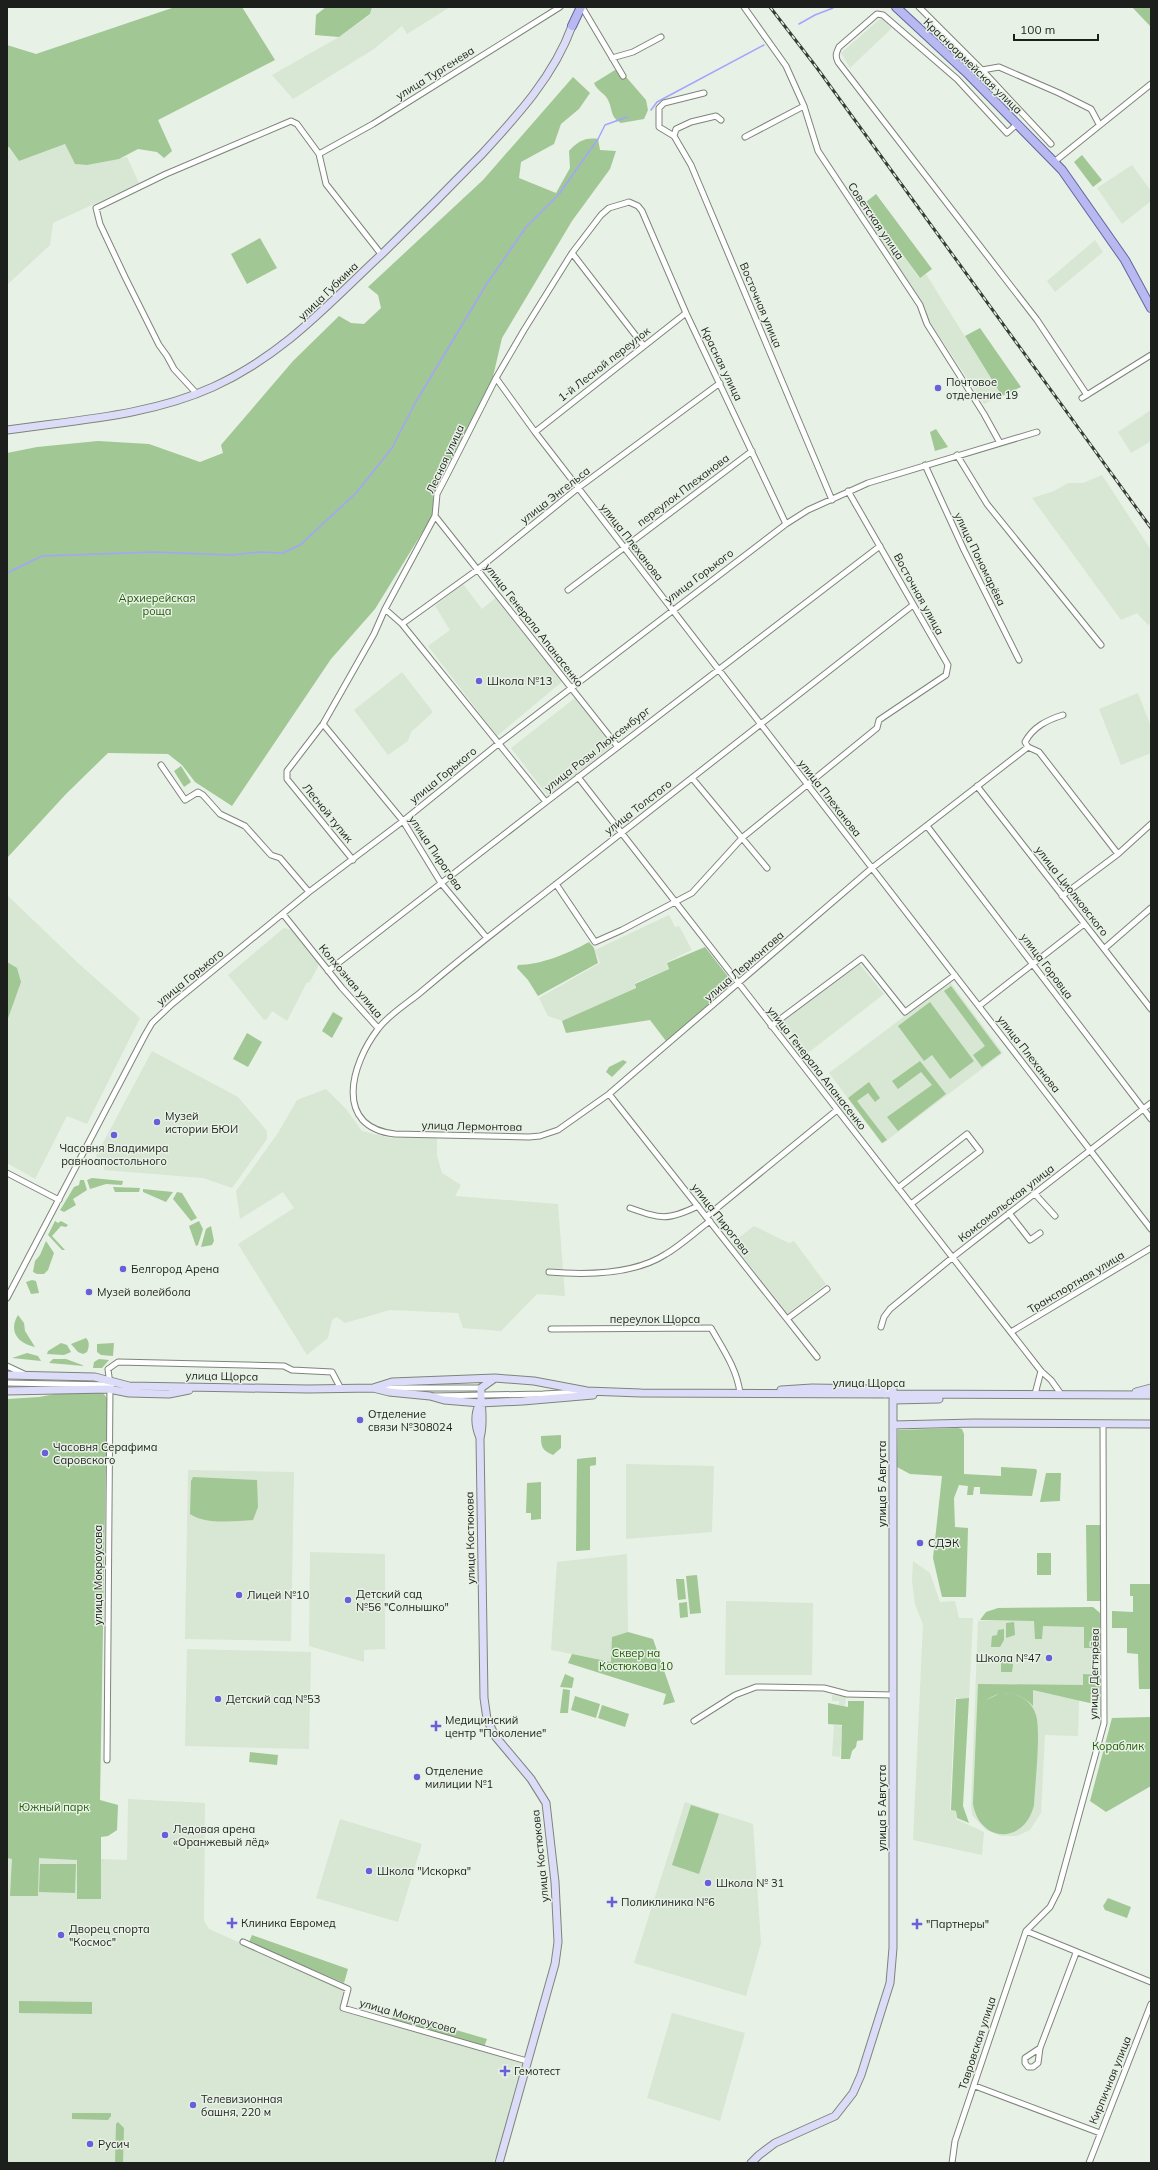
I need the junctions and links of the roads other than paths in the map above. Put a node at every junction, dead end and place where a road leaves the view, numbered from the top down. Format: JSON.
{"nodes":[{"id":1,"x":560,"y":7,"type":"edge"},
{"id":2,"x":576,"y":7,"type":"edge"},
{"id":3,"x":582,"y":7,"type":"edge"},
{"id":4,"x":744,"y":7,"type":"edge"},
{"id":5,"x":896,"y":7,"type":"edge"},
{"id":6,"x":919,"y":7,"type":"edge"},
{"id":7,"x":572,"y":26,"type":"junction"},
{"id":8,"x":661,"y":37,"type":"dead end"},
{"id":9,"x":612,"y":58,"type":"junction"},
{"id":10,"x":982,"y":70,"type":"junction"},
{"id":11,"x":623,"y":76,"type":"dead end"},
{"id":12,"x":1151,"y":84,"type":"edge"},
{"id":13,"x":704,"y":94,"type":"dead end"},
{"id":14,"x":804,"y":106,"type":"junction"},
{"id":15,"x":721,"y":120,"type":"dead end"},
{"id":16,"x":1017,"y":124,"type":"junction"},
{"id":17,"x":1099,"y":124,"type":"junction"},
{"id":18,"x":674,"y":136,"type":"junction"},
{"id":19,"x":745,"y":137,"type":"dead end"},
{"id":20,"x":1051,"y":144,"type":"dead end"},
{"id":21,"x":319,"y":154,"type":"junction"},
{"id":22,"x":1054,"y":162,"type":"junction"},
{"id":23,"x":642,"y":211,"type":"joint"},
{"id":24,"x":572,"y":253,"type":"junction"},
{"id":25,"x":382,"y":254,"type":"junction"},
{"id":26,"x":1151,"y":308,"type":"edge"},
{"id":27,"x":686,"y":313,"type":"junction"},
{"id":28,"x":643,"y":345,"type":"junction"},
{"id":29,"x":1151,"y":355,"type":"edge"},
{"id":30,"x":496,"y":378,"type":"junction"},
{"id":31,"x":720,"y":383,"type":"junction"},
{"id":32,"x":197,"y":394,"type":"junction"},
{"id":33,"x":1087,"y":395,"type":"junction"},
{"id":34,"x":1082,"y":398,"type":"dead end"},
{"id":35,"x":7,"y":430,"type":"edge"},
{"id":36,"x":535,"y":432,"type":"junction"},
{"id":37,"x":1037,"y":432,"type":"dead end"},
{"id":38,"x":1000,"y":443,"type":"junction"},
{"id":39,"x":752,"y":451,"type":"junction"},
{"id":40,"x":957,"y":455,"type":"junction"},
{"id":41,"x":925,"y":465,"type":"junction"},
{"id":42,"x":578,"y":488,"type":"junction"},
{"id":43,"x":848,"y":491,"type":"junction"},
{"id":44,"x":832,"y":500,"type":"junction"},
{"id":45,"x":434,"y":516,"type":"junction"},
{"id":46,"x":786,"y":524,"type":"junction"},
{"id":47,"x":880,"y":546,"type":"junction"},
{"id":48,"x":624,"y":547,"type":"junction"},
{"id":49,"x":477,"y":570,"type":"junction"},
{"id":50,"x":568,"y":590,"type":"dead end"},
{"id":51,"x":913,"y":605,"type":"junction"},
{"id":52,"x":385,"y":609,"type":"junction"},
{"id":53,"x":672,"y":610,"type":"junction"},
{"id":54,"x":402,"y":624,"type":"junction"},
{"id":55,"x":1101,"y":645,"type":"dead end"},
{"id":56,"x":1019,"y":660,"type":"dead end"},
{"id":57,"x":718,"y":669,"type":"junction"},
{"id":58,"x":571,"y":688,"type":"junction"},
{"id":59,"x":1063,"y":715,"type":"dead end"},
{"id":60,"x":323,"y":724,"type":"junction"},
{"id":61,"x":761,"y":724,"type":"junction"},
{"id":62,"x":498,"y":744,"type":"junction"},
{"id":63,"x":618,"y":747,"type":"junction"},
{"id":64,"x":1028,"y":747,"type":"junction"},
{"id":65,"x":161,"y":764,"type":"dead end"},
{"id":66,"x":578,"y":777,"type":"junction"},
{"id":67,"x":692,"y":778,"type":"junction"},
{"id":68,"x":287,"y":779,"type":"joint"},
{"id":69,"x":808,"y":785,"type":"junction"},
{"id":70,"x":977,"y":786,"type":"junction"},
{"id":71,"x":546,"y":802,"type":"junction"},
{"id":72,"x":403,"y":821,"type":"junction"},
{"id":73,"x":1151,"y":824,"type":"edge"},
{"id":74,"x":927,"y":826,"type":"junction"},
{"id":75,"x":621,"y":833,"type":"junction"},
{"id":76,"x":743,"y":837,"type":"junction"},
{"id":77,"x":1118,"y":854,"type":"junction"},
{"id":78,"x":353,"y":860,"type":"junction"},
{"id":79,"x":767,"y":868,"type":"dead end"},
{"id":80,"x":872,"y":868,"type":"junction"},
{"id":81,"x":441,"y":883,"type":"junction"},
{"id":82,"x":556,"y":884,"type":"junction"},
{"id":83,"x":309,"y":892,"type":"junction"},
{"id":84,"x":1062,"y":896,"type":"junction"},
{"id":85,"x":675,"y":902,"type":"junction"},
{"id":86,"x":1151,"y":908,"type":"edge"},
{"id":87,"x":283,"y":914,"type":"junction"},
{"id":88,"x":1084,"y":924,"type":"junction"},
{"id":89,"x":487,"y":938,"type":"junction"},
{"id":90,"x":1105,"y":948,"type":"junction"},
{"id":91,"x":1033,"y":964,"type":"junction"},
{"id":92,"x":328,"y":971,"type":"junction"},
{"id":93,"x":955,"y":975,"type":"junction"},
{"id":94,"x":738,"y":984,"type":"junction"},
{"id":95,"x":979,"y":1006,"type":"junction"},
{"id":96,"x":1151,"y":1009,"type":"edge"},
{"id":97,"x":771,"y":1026,"type":"junction"},
{"id":98,"x":378,"y":1028,"type":"junction"},
{"id":99,"x":609,"y":1094,"type":"junction"},
{"id":100,"x":1151,"y":1102,"type":"edge"},
{"id":101,"x":1143,"y":1109,"type":"junction"},
{"id":102,"x":837,"y":1110,"type":"junction"},
{"id":103,"x":1151,"y":1119,"type":"edge"},
{"id":104,"x":395,"y":1134,"type":"joint"},
{"id":105,"x":1092,"y":1150,"type":"junction"},
{"id":106,"x":7,"y":1173,"type":"edge"},
{"id":107,"x":898,"y":1188,"type":"junction"},
{"id":108,"x":1035,"y":1194,"type":"junction"},
{"id":109,"x":59,"y":1200,"type":"junction"},
{"id":110,"x":911,"y":1204,"type":"junction"},
{"id":111,"x":698,"y":1206,"type":"junction"},
{"id":112,"x":630,"y":1208,"type":"dead end"},
{"id":113,"x":1009,"y":1213,"type":"junction"},
{"id":114,"x":1055,"y":1216,"type":"dead end"},
{"id":115,"x":708,"y":1219,"type":"junction"},
{"id":116,"x":1151,"y":1229,"type":"edge"},
{"id":117,"x":1040,"y":1232,"type":"dead end"},
{"id":118,"x":1151,"y":1248,"type":"edge"},
{"id":119,"x":953,"y":1257,"type":"junction"},
{"id":120,"x":549,"y":1272,"type":"dead end"},
{"id":121,"x":827,"y":1289,"type":"dead end"},
{"id":122,"x":7,"y":1298,"type":"edge"},
{"id":123,"x":787,"y":1319,"type":"junction"},
{"id":124,"x":881,"y":1327,"type":"dead end"},
{"id":125,"x":551,"y":1329,"type":"dead end"},
{"id":126,"x":1010,"y":1332,"type":"junction"},
{"id":127,"x":817,"y":1357,"type":"dead end"},
{"id":128,"x":7,"y":1366,"type":"edge"},
{"id":129,"x":1041,"y":1371,"type":"junction"},
{"id":130,"x":7,"y":1375,"type":"edge"},
{"id":131,"x":29,"y":1376,"type":"junction"},
{"id":132,"x":496,"y":1378,"type":"junction"},
{"id":133,"x":7,"y":1383,"type":"edge"},
{"id":134,"x":70,"y":1385,"type":"junction"},
{"id":135,"x":109,"y":1385,"type":"junction"},
{"id":136,"x":203,"y":1387,"type":"junction"},
{"id":137,"x":373,"y":1388,"type":"junction"},
{"id":138,"x":1151,"y":1388,"type":"edge"},
{"id":139,"x":341,"y":1390,"type":"junction"},
{"id":140,"x":9,"y":1391,"type":"edge"},
{"id":141,"x":480,"y":1391,"type":"junction"},
{"id":142,"x":587,"y":1391,"type":"junction"},
{"id":143,"x":613,"y":1392,"type":"junction"},
{"id":144,"x":740,"y":1393,"type":"junction"},
{"id":145,"x":761,"y":1393,"type":"junction"},
{"id":146,"x":1035,"y":1394,"type":"junction"},
{"id":147,"x":1061,"y":1394,"type":"junction"},
{"id":148,"x":1126,"y":1394,"type":"junction"},
{"id":149,"x":1151,"y":1395,"type":"edge"},
{"id":150,"x":430,"y":1396,"type":"junction"},
{"id":151,"x":890,"y":1396,"type":"junction"},
{"id":152,"x":480,"y":1402,"type":"junction"},
{"id":153,"x":893,"y":1421,"type":"junction"},
{"id":154,"x":1102,"y":1424,"type":"junction"},
{"id":155,"x":1151,"y":1424,"type":"edge"},
{"id":156,"x":893,"y":1695,"type":"junction"},
{"id":157,"x":694,"y":1721,"type":"dead end"},
{"id":158,"x":107,"y":1760,"type":"dead end"},
{"id":159,"x":1026,"y":1931,"type":"junction"},
{"id":160,"x":243,"y":1942,"type":"dead end"},
{"id":161,"x":1076,"y":1953,"type":"junction"},
{"id":162,"x":1151,"y":1982,"type":"edge"},
{"id":163,"x":1151,"y":2004,"type":"edge"},
{"id":164,"x":1040,"y":2048,"type":"dead end"},
{"id":165,"x":527,"y":2062,"type":"junction"},
{"id":166,"x":975,"y":2086,"type":"junction"},
{"id":167,"x":1100,"y":2133,"type":"junction"},
{"id":168,"x":499,"y":2163,"type":"edge"},
{"id":169,"x":751,"y":2163,"type":"edge"},
{"id":170,"x":952,"y":2163,"type":"edge"},
{"id":171,"x":1089,"y":2163,"type":"edge"}],
"edges":[{"from":1,"to":21,"type":"street","name":"улица Тургенева"},
{"from":2,"to":7,"type":"main road","name":"улица Губкина"},
{"from":3,"to":7,"type":"main road","name":"улица Губкина"},
{"from":3,"to":9,"type":"street"},
{"from":4,"to":14,"type":"street","name":"Советская улица"},
{"from":5,"to":16,"type":"main road","name":"Красноармейская улица"},
{"from":6,"to":10,"type":"street","name":"Красноармейская улица"},
{"from":7,"to":25,"type":"main road","name":"улица Губкина"},
{"from":8,"to":9,"type":"street"},
{"from":9,"to":11,"type":"street"},
{"from":10,"to":17,"type":"street","name":"Красноармейская улица"},
{"from":10,"to":20,"type":"street","name":"Красноармейская улица"},
{"from":12,"to":17,"type":"street"},
{"from":13,"to":18,"type":"street","name":"Восточная улица"},
{"from":14,"to":19,"type":"street"},
{"from":14,"to":38,"type":"street","name":"Советская улица"},
{"from":15,"to":18,"type":"street"},
{"from":16,"to":22,"type":"main road","name":"Красноармейская улица"},
{"from":16,"to":33,"type":"street","name":"Красноармейская улица"},
{"from":17,"to":22,"type":"street"},
{"from":18,"to":44,"type":"street","name":"Восточная улица"},
{"from":21,"to":25,"type":"street"},
{"from":21,"to":32,"type":"street"},
{"from":22,"to":26,"type":"main road","name":"Красноармейская улица"},
{"from":23,"to":24,"type":"street","name":"Лесная улица"},
{"from":23,"to":27,"type":"street","name":"Красная улица"},
{"from":24,"to":28,"type":"street"},
{"from":24,"to":30,"type":"street","name":"Лесная улица"},
{"from":25,"to":32,"type":"main road","name":"улица Губкина"},
{"from":27,"to":28,"type":"street","name":"1-й Лесной переулок"},
{"from":27,"to":31,"type":"street","name":"Красная улица"},
{"from":28,"to":36,"type":"street","name":"1-й Лесной переулок"},
{"from":29,"to":33,"type":"street"},
{"from":30,"to":36,"type":"street","name":"улица Плеханова"},
{"from":30,"to":45,"type":"street","name":"Лесная улица"},
{"from":31,"to":39,"type":"street","name":"Красная улица"},
{"from":31,"to":42,"type":"street","name":"улица Энгельса"},
{"from":32,"to":35,"type":"main road","name":"улица Губкина"},
{"from":33,"to":34,"type":"street"},
{"from":36,"to":42,"type":"street","name":"улица Плеханова"},
{"from":37,"to":38,"type":"street","name":"улица Горького"},
{"from":38,"to":40,"type":"street","name":"улица Горького"},
{"from":39,"to":46,"type":"street","name":"Красная улица"},
{"from":39,"to":48,"type":"street","name":"переулок Плеханова"},
{"from":40,"to":41,"type":"street","name":"улица Горького"},
{"from":40,"to":55,"type":"street"},
{"from":41,"to":43,"type":"street","name":"улица Горького"},
{"from":41,"to":56,"type":"street","name":"улица Пономарёва"},
{"from":42,"to":48,"type":"street","name":"улица Плеханова"},
{"from":42,"to":49,"type":"street","name":"улица Энгельса"},
{"from":43,"to":44,"type":"street","name":"улица Горького"},
{"from":43,"to":47,"type":"street","name":"Восточная улица"},
{"from":44,"to":46,"type":"street","name":"улица Горького"},
{"from":45,"to":49,"type":"street","name":"улица Генерала Апанасенко"},
{"from":45,"to":52,"type":"street","name":"Лесная улица"},
{"from":46,"to":53,"type":"street","name":"улица Горького"},
{"from":47,"to":51,"type":"street","name":"Восточная улица"},
{"from":47,"to":57,"type":"street","name":"улица Розы Люксембург"},
{"from":48,"to":50,"type":"street","name":"переулок Плеханова"},
{"from":48,"to":53,"type":"street","name":"улица Плеханова"},
{"from":49,"to":54,"type":"street","name":"улица Энгельса"},
{"from":49,"to":58,"type":"street","name":"улица Генерала Апанасенко"},
{"from":51,"to":61,"type":"street","name":"улица Толстого"},
{"from":51,"to":69,"type":"street","name":"Восточная улица"},
{"from":52,"to":54,"type":"street"},
{"from":52,"to":60,"type":"street","name":"Лесная улица"},
{"from":53,"to":57,"type":"street","name":"улица Плеханова"},
{"from":53,"to":58,"type":"street","name":"улица Горького"},
{"from":54,"to":62,"type":"street"},
{"from":57,"to":61,"type":"street","name":"улица Плеханова"},
{"from":57,"to":63,"type":"street","name":"улица Розы Люксембург"},
{"from":58,"to":62,"type":"street","name":"улица Горького"},
{"from":58,"to":63,"type":"street","name":"улица Генерала Апанасенко"},
{"from":59,"to":64,"type":"street"},
{"from":60,"to":68,"type":"street","name":"Лесная улица"},
{"from":60,"to":72,"type":"street","name":"улица Пирогова"},
{"from":61,"to":67,"type":"street","name":"улица Толстого"},
{"from":61,"to":69,"type":"street","name":"улица Плеханова"},
{"from":62,"to":71,"type":"street"},
{"from":62,"to":72,"type":"street","name":"улица Горького"},
{"from":63,"to":66,"type":"street","name":"улица Розы Люксембург"},
{"from":64,"to":70,"type":"street","name":"улица Лермонтова"},
{"from":64,"to":77,"type":"street"},
{"from":65,"to":83,"type":"street"},
{"from":66,"to":71,"type":"street","name":"улица Розы Люксембург"},
{"from":66,"to":75,"type":"street","name":"улица Генерала Апанасенко"},
{"from":67,"to":75,"type":"street","name":"улица Толстого"},
{"from":67,"to":76,"type":"street"},
{"from":68,"to":78,"type":"street","name":"Лесной тупик"},
{"from":69,"to":76,"type":"street"},
{"from":69,"to":80,"type":"street","name":"улица Плеханова"},
{"from":70,"to":74,"type":"street","name":"улица Лермонтова"},
{"from":70,"to":84,"type":"street","name":"улица Циолковского"},
{"from":71,"to":81,"type":"street","name":"улица Розы Люксембург"},
{"from":72,"to":78,"type":"street","name":"улица Горького"},
{"from":72,"to":81,"type":"street","name":"улица Пирогова"},
{"from":73,"to":77,"type":"street"},
{"from":74,"to":80,"type":"street","name":"улица Лермонтова"},
{"from":74,"to":91,"type":"street","name":"улица Горовца"},
{"from":75,"to":82,"type":"street","name":"улица Толстого"},
{"from":75,"to":85,"type":"street","name":"улица Генерала Апанасенко"},
{"from":76,"to":79,"type":"street"},
{"from":76,"to":85,"type":"street"},
{"from":77,"to":84,"type":"street"},
{"from":78,"to":83,"type":"street","name":"улица Горького"},
{"from":80,"to":93,"type":"street","name":"улица Плеханова"},
{"from":80,"to":94,"type":"street","name":"улица Лермонтова"},
{"from":81,"to":89,"type":"street","name":"улица Пирогова"},
{"from":81,"to":92,"type":"street","name":"улица Розы Люксембург"},
{"from":82,"to":85,"type":"street"},
{"from":82,"to":89,"type":"street","name":"улица Толстого"},
{"from":83,"to":87,"type":"street","name":"улица Горького"},
{"from":84,"to":88,"type":"street","name":"улица Циолковского"},
{"from":85,"to":94,"type":"street","name":"улица Генерала Апанасенко"},
{"from":86,"to":90,"type":"street"},
{"from":87,"to":92,"type":"street","name":"Колхозная улица"},
{"from":87,"to":109,"type":"street","name":"улица Горького"},
{"from":88,"to":90,"type":"street","name":"улица Циолковского"},
{"from":88,"to":91,"type":"street"},
{"from":89,"to":98,"type":"street","name":"улица Толстого"},
{"from":90,"to":96,"type":"street","name":"улица Циолковского"},
{"from":91,"to":95,"type":"street"},
{"from":91,"to":101,"type":"street","name":"улица Горовца"},
{"from":92,"to":98,"type":"street","name":"Колхозная улица"},
{"from":93,"to":95,"type":"street","name":"улица Плеханова"},
{"from":93,"to":97,"type":"street"},
{"from":94,"to":97,"type":"street","name":"улица Генерала Апанасенко"},
{"from":94,"to":99,"type":"street","name":"улица Лермонтова"},
{"from":95,"to":105,"type":"street","name":"улица Плеханова"},
{"from":97,"to":102,"type":"street","name":"улица Генерала Апанасенко"},
{"from":98,"to":104,"type":"street","name":"Колхозная улица"},
{"from":99,"to":104,"type":"street","name":"улица Лермонтова"},
{"from":99,"to":111,"type":"street","name":"улица Пирогова"},
{"from":100,"to":101,"type":"street","name":"Комсомольская улица"},
{"from":101,"to":103,"type":"street","name":"улица Горовца"},
{"from":101,"to":105,"type":"street","name":"Комсомольская улица"},
{"from":102,"to":107,"type":"street","name":"улица Генерала Апанасенко"},
{"from":102,"to":115,"type":"street"},
{"from":105,"to":108,"type":"street","name":"Комсомольская улица"},
{"from":105,"to":116,"type":"street","name":"улица Плеханова"},
{"from":106,"to":109,"type":"street"},
{"from":107,"to":110,"type":"street","name":"улица Генерала Апанасенко"},
{"from":107,"to":110,"type":"street"},
{"from":108,"to":113,"type":"street","name":"Комсомольская улица"},
{"from":108,"to":114,"type":"street"},
{"from":109,"to":122,"type":"street","name":"улица Горького"},
{"from":110,"to":119,"type":"street","name":"улица Генерала Апанасенко"},
{"from":111,"to":112,"type":"street"},
{"from":111,"to":115,"type":"street","name":"улица Пирогова"},
{"from":113,"to":117,"type":"street"},
{"from":113,"to":119,"type":"street","name":"Комсомольская улица"},
{"from":115,"to":120,"type":"street"},
{"from":115,"to":123,"type":"street","name":"улица Пирогова"},
{"from":118,"to":126,"type":"street","name":"Транспортная улица"},
{"from":119,"to":124,"type":"street","name":"Комсомольская улица"},
{"from":119,"to":126,"type":"street","name":"улица Генерала Апанасенко"},
{"from":121,"to":123,"type":"street"},
{"from":123,"to":127,"type":"street","name":"улица Пирогова"},
{"from":125,"to":144,"type":"street","name":"переулок Щорса"},
{"from":126,"to":129,"type":"street","name":"улица Генерала Апанасенко"},
{"from":128,"to":131,"type":"street"},
{"from":129,"to":146,"type":"street"},
{"from":129,"to":147,"type":"street","name":"улица Генерала Апанасенко"},
{"from":130,"to":131,"type":"main road"},
{"from":131,"to":135,"type":"main road"},
{"from":132,"to":137,"type":"main road","name":"улица Щорса"},
{"from":132,"to":141,"type":"main road"},
{"from":132,"to":142,"type":"main road","name":"улица Щорса"},
{"from":133,"to":134,"type":"street"},
{"from":134,"to":135,"type":"street"},
{"from":134,"to":140,"type":"street"},
{"from":135,"to":136,"type":"main road","name":"улица Щорса"},
{"from":135,"to":136,"type":"main road"},
{"from":135,"to":139,"type":"street","name":"улица Мокроусова"},
{"from":135,"to":140,"type":"main road"},
{"from":135,"to":158,"type":"street","name":"улица Мокроусова"},
{"from":136,"to":139,"type":"main road","name":"улица Щорса"},
{"from":137,"to":139,"type":"main road","name":"улица Щорса"},
{"from":137,"to":141,"type":"street","name":"улица Щорса"},
{"from":137,"to":150,"type":"main road","name":"улица Щорса"},
{"from":138,"to":148,"type":"main road"},
{"from":141,"to":142,"type":"street","name":"улица Щорса"},
{"from":141,"to":150,"type":"street","name":"улица Щорса"},
{"from":141,"to":152,"type":"main road","name":"улица Костюкова"},
{"from":142,"to":143,"type":"main road","name":"улица Щорса"},
{"from":143,"to":144,"type":"main road","name":"улица Щорса"},
{"from":143,"to":152,"type":"main road"},
{"from":144,"to":145,"type":"main road","name":"улица Щорса"},
{"from":145,"to":151,"type":"main road","name":"улица Щорса"},
{"from":145,"to":151,"type":"main road"},
{"from":146,"to":147,"type":"main road","name":"улица Щорса"},
{"from":146,"to":151,"type":"main road","name":"улица Щорса"},
{"from":147,"to":148,"type":"main road","name":"улица Щорса"},
{"from":148,"to":149,"type":"main road","name":"улица Щорса"},
{"from":150,"to":152,"type":"main road"},
{"from":151,"to":153,"type":"main road","name":"улица 5 Августа"},
{"from":152,"to":165,"type":"main road","name":"улица Костюкова"},
{"from":153,"to":154,"type":"main road"},
{"from":153,"to":156,"type":"main road","name":"улица 5 Августа"},
{"from":154,"to":155,"type":"main road"},
{"from":154,"to":159,"type":"street","name":"улица Дегтярёва"},
{"from":156,"to":157,"type":"street"},
{"from":156,"to":169,"type":"main road","name":"улица 5 Августа"},
{"from":159,"to":161,"type":"street"},
{"from":159,"to":166,"type":"street","name":"Тавровская улица"},
{"from":160,"to":165,"type":"street","name":"улица Мокроусова"},
{"from":161,"to":162,"type":"street"},
{"from":161,"to":164,"type":"street"},
{"from":163,"to":167,"type":"street","name":"Кирпичная улица"},
{"from":165,"to":168,"type":"main road","name":"улица Костюкова"},
{"from":166,"to":167,"type":"street"},
{"from":166,"to":170,"type":"street","name":"Тавровская улица"},
{"from":167,"to":171,"type":"street","name":"Кирпичная улица"}]}
